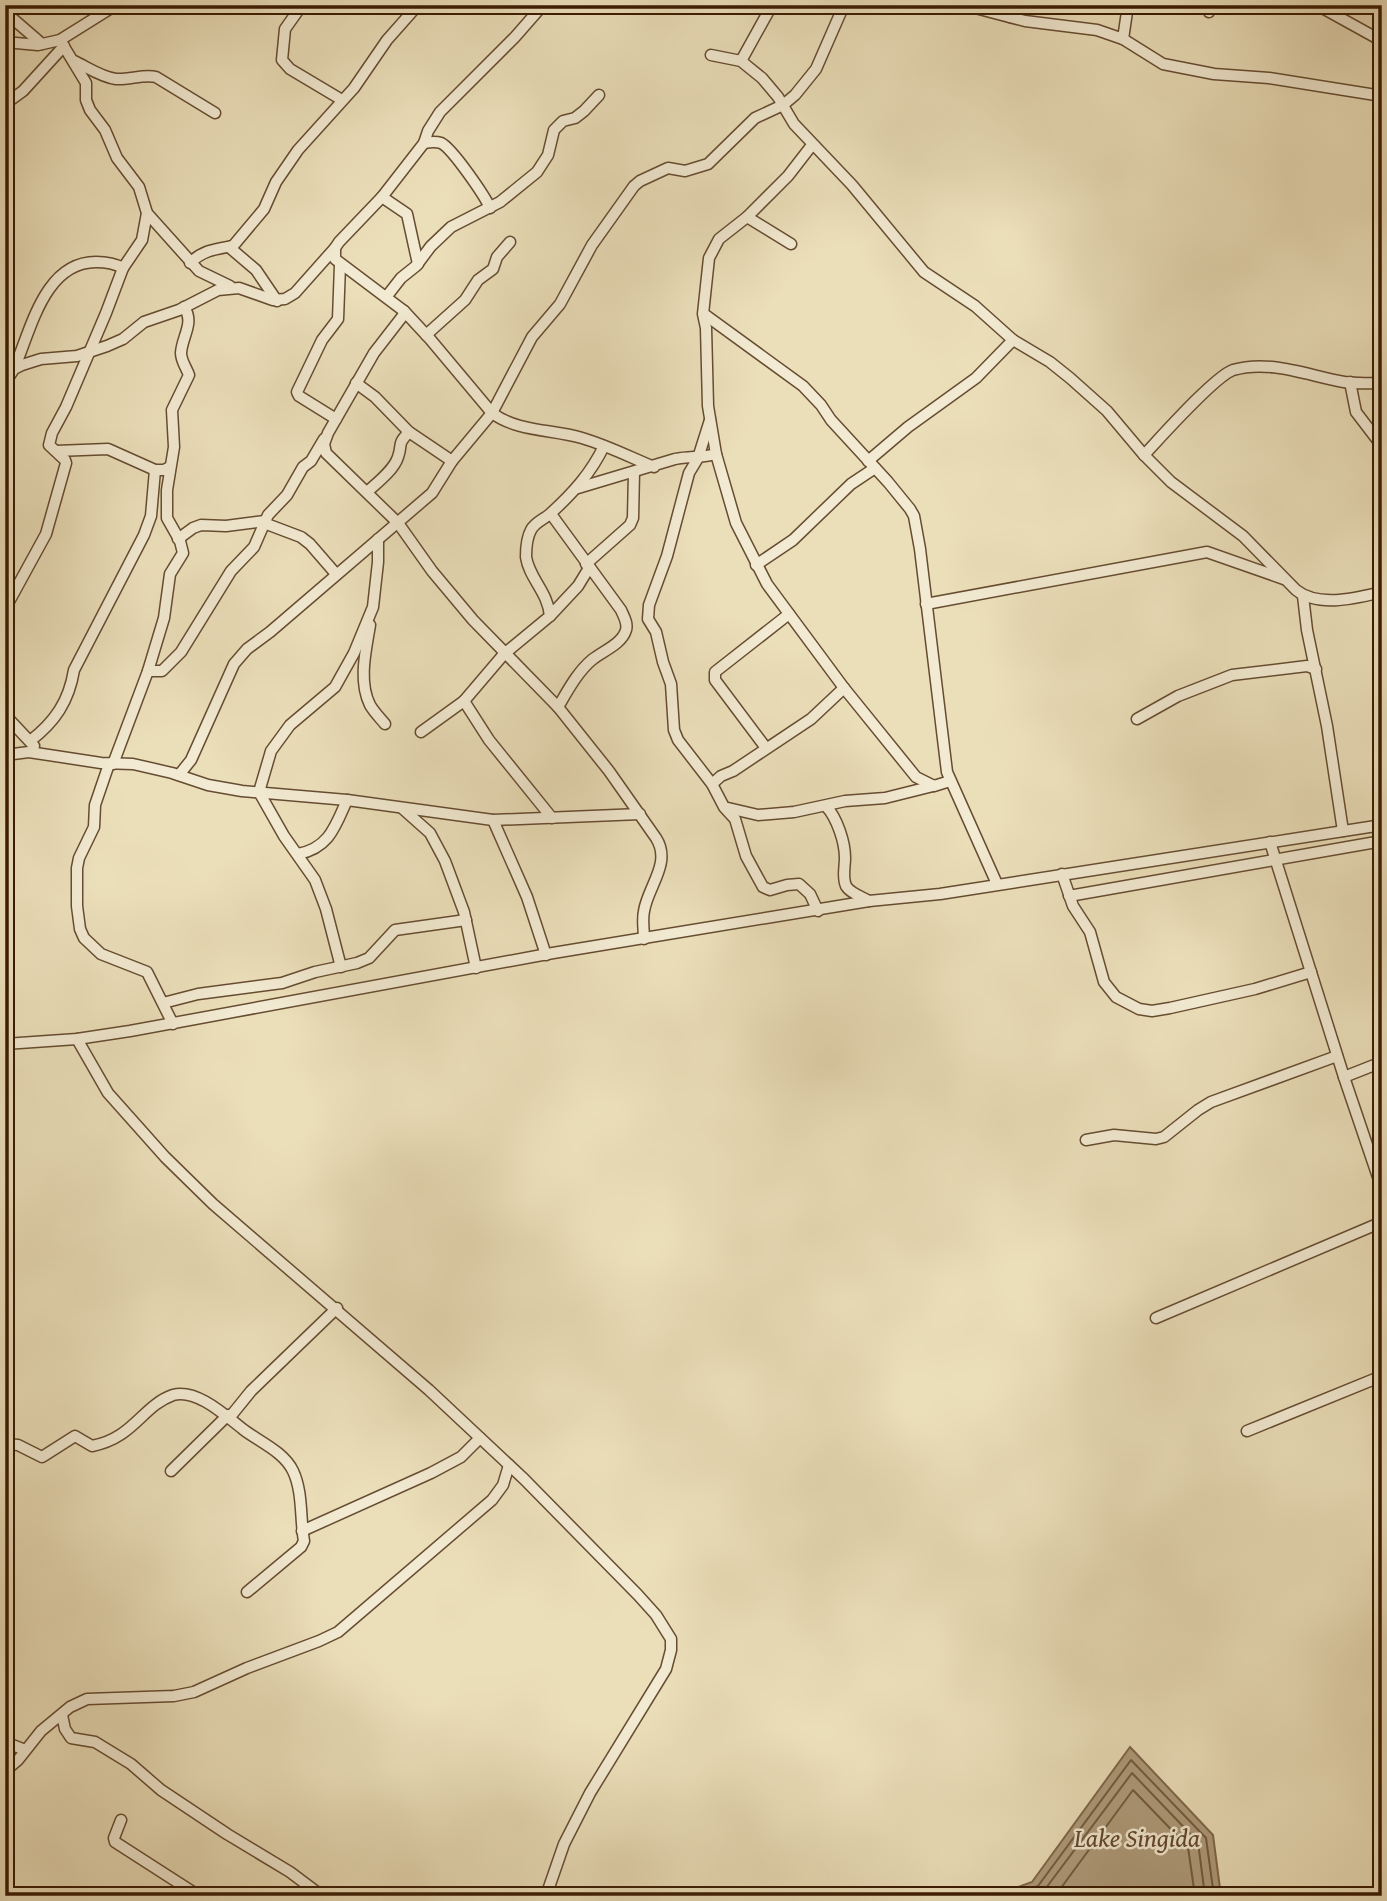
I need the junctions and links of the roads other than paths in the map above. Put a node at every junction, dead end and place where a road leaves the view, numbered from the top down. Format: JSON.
{"nodes":[{"id":1,"x":117,"y":5,"type":"edge"},
{"id":2,"x":302,"y":5,"type":"edge"},
{"id":3,"x":400,"y":5,"type":"edge"},
{"id":4,"x":418,"y":5,"type":"edge"},
{"id":5,"x":544,"y":5,"type":"edge"},
{"id":6,"x":772,"y":5,"type":"edge"},
{"id":7,"x":844,"y":5,"type":"edge"},
{"id":8,"x":964,"y":5,"type":"edge"},
{"id":9,"x":1014,"y":5,"type":"edge"},
{"id":10,"x":1128,"y":5,"type":"edge"},
{"id":11,"x":1317,"y":5,"type":"edge"},
{"id":12,"x":5,"y":12,"type":"edge"},
{"id":13,"x":408,"y":14,"type":"junction"},
{"id":14,"x":1010,"y":17,"type":"junction"},
{"id":15,"x":1380,"y":36,"type":"edge"},
{"id":16,"x":1123,"y":39,"type":"junction"},
{"id":17,"x":5,"y":43,"type":"edge"},
{"id":18,"x":62,"y":43,"type":"junction"},
{"id":19,"x":42,"y":44,"type":"junction"},
{"id":20,"x":711,"y":55,"type":"dead end"},
{"id":21,"x":73,"y":60,"type":"junction"},
{"id":22,"x":741,"y":61,"type":"junction"},
{"id":23,"x":598,"y":95,"type":"dead end"},
{"id":24,"x":1382,"y":96,"type":"edge"},
{"id":25,"x":342,"y":100,"type":"junction"},
{"id":26,"x":5,"y":104,"type":"edge"},
{"id":27,"x":783,"y":105,"type":"junction"},
{"id":28,"x":215,"y":113,"type":"dead end"},
{"id":29,"x":424,"y":144,"type":"junction"},
{"id":30,"x":812,"y":145,"type":"junction"},
{"id":31,"x":382,"y":197,"type":"junction"},
{"id":32,"x":490,"y":208,"type":"junction"},
{"id":33,"x":147,"y":213,"type":"junction"},
{"id":34,"x":747,"y":217,"type":"junction"},
{"id":35,"x":510,"y":242,"type":"dead end"},
{"id":36,"x":790,"y":244,"type":"dead end"},
{"id":37,"x":229,"y":247,"type":"junction"},
{"id":38,"x":335,"y":248,"type":"junction"},
{"id":39,"x":190,"y":263,"type":"junction"},
{"id":40,"x":418,"y":264,"type":"junction"},
{"id":41,"x":340,"y":265,"type":"junction"},
{"id":42,"x":123,"y":268,"type":"junction"},
{"id":43,"x":233,"y":287,"type":"junction"},
{"id":44,"x":387,"y":296,"type":"junction"},
{"id":45,"x":277,"y":301,"type":"junction"},
{"id":46,"x":184,"y":307,"type":"junction"},
{"id":47,"x":404,"y":312,"type":"junction"},
{"id":48,"x":704,"y":314,"type":"junction"},
{"id":49,"x":426,"y":335,"type":"junction"},
{"id":50,"x":1013,"y":340,"type":"junction"},
{"id":51,"x":88,"y":352,"type":"junction"},
{"id":52,"x":14,"y":369,"type":"junction"},
{"id":53,"x":1350,"y":382,"type":"junction"},
{"id":54,"x":5,"y":383,"type":"edge"},
{"id":55,"x":356,"y":383,"type":"junction"},
{"id":56,"x":1382,"y":383,"type":"edge"},
{"id":57,"x":492,"y":413,"type":"junction"},
{"id":58,"x":336,"y":419,"type":"junction"},
{"id":59,"x":710,"y":420,"type":"junction"},
{"id":60,"x":409,"y":432,"type":"junction"},
{"id":61,"x":324,"y":439,"type":"junction"},
{"id":62,"x":604,"y":446,"type":"junction"},
{"id":63,"x":1382,"y":446,"type":"edge"},
{"id":64,"x":56,"y":451,"type":"junction"},
{"id":65,"x":716,"y":454,"type":"junction"},
{"id":66,"x":1144,"y":455,"type":"junction"},
{"id":67,"x":698,"y":458,"type":"junction"},
{"id":68,"x":452,"y":461,"type":"junction"},
{"id":69,"x":871,"y":465,"type":"junction"},
{"id":70,"x":170,"y":467,"type":"junction"},
{"id":71,"x":654,"y":467,"type":"junction"},
{"id":72,"x":155,"y":470,"type":"junction"},
{"id":73,"x":634,"y":472,"type":"junction"},
{"id":74,"x":577,"y":488,"type":"junction"},
{"id":75,"x":367,"y":492,"type":"junction"},
{"id":76,"x":551,"y":514,"type":"junction"},
{"id":77,"x":264,"y":522,"type":"junction"},
{"id":78,"x":398,"y":523,"type":"junction"},
{"id":79,"x":178,"y":539,"type":"junction"},
{"id":80,"x":378,"y":539,"type":"junction"},
{"id":81,"x":756,"y":565,"type":"junction"},
{"id":82,"x":587,"y":566,"type":"junction"},
{"id":83,"x":335,"y":574,"type":"junction"},
{"id":84,"x":1285,"y":580,"type":"junction"},
{"id":85,"x":1382,"y":592,"type":"edge"},
{"id":86,"x":1303,"y":596,"type":"junction"},
{"id":87,"x":926,"y":604,"type":"junction"},
{"id":88,"x":373,"y":607,"type":"junction"},
{"id":89,"x":5,"y":609,"type":"edge"},
{"id":90,"x":789,"y":614,"type":"junction"},
{"id":91,"x":550,"y":615,"type":"junction"},
{"id":92,"x":504,"y":654,"type":"junction"},
{"id":93,"x":1316,"y":669,"type":"junction"},
{"id":94,"x":148,"y":671,"type":"junction"},
{"id":95,"x":845,"y":688,"type":"junction"},
{"id":96,"x":464,"y":701,"type":"junction"},
{"id":97,"x":558,"y":707,"type":"junction"},
{"id":98,"x":5,"y":715,"type":"edge"},
{"id":99,"x":1137,"y":719,"type":"dead end"},
{"id":100,"x":385,"y":724,"type":"dead end"},
{"id":101,"x":421,"y":732,"type":"dead end"},
{"id":102,"x":30,"y":741,"type":"junction"},
{"id":103,"x":766,"y":748,"type":"junction"},
{"id":104,"x":42,"y":754,"type":"junction"},
{"id":105,"x":5,"y":755,"type":"edge"},
{"id":106,"x":191,"y":760,"type":"junction"},
{"id":107,"x":111,"y":764,"type":"junction"},
{"id":108,"x":179,"y":775,"type":"junction"},
{"id":109,"x":950,"y":781,"type":"junction"},
{"id":110,"x":203,"y":783,"type":"junction"},
{"id":111,"x":712,"y":784,"type":"junction"},
{"id":112,"x":934,"y":786,"type":"junction"},
{"id":113,"x":259,"y":792,"type":"junction"},
{"id":114,"x":347,"y":800,"type":"junction"},
{"id":115,"x":826,"y":806,"type":"junction"},
{"id":116,"x":724,"y":807,"type":"junction"},
{"id":117,"x":403,"y":809,"type":"junction"},
{"id":118,"x":640,"y":814,"type":"junction"},
{"id":119,"x":551,"y":818,"type":"junction"},
{"id":120,"x":493,"y":820,"type":"junction"},
{"id":121,"x":1382,"y":825,"type":"edge"},
{"id":122,"x":1343,"y":831,"type":"junction"},
{"id":123,"x":1382,"y":841,"type":"edge"},
{"id":124,"x":1270,"y":842,"type":"junction"},
{"id":125,"x":298,"y":854,"type":"junction"},
{"id":126,"x":1276,"y":861,"type":"junction"},
{"id":127,"x":1062,"y":874,"type":"junction"},
{"id":128,"x":997,"y":884,"type":"junction"},
{"id":129,"x":1069,"y":896,"type":"junction"},
{"id":130,"x":869,"y":901,"type":"junction"},
{"id":131,"x":818,"y":911,"type":"junction"},
{"id":132,"x":466,"y":920,"type":"junction"},
{"id":133,"x":644,"y":939,"type":"junction"},
{"id":134,"x":546,"y":955,"type":"junction"},
{"id":135,"x":341,"y":967,"type":"junction"},
{"id":136,"x":476,"y":968,"type":"junction"},
{"id":137,"x":1311,"y":972,"type":"junction"},
{"id":138,"x":163,"y":1003,"type":"junction"},
{"id":139,"x":173,"y":1024,"type":"junction"},
{"id":140,"x":5,"y":1033,"type":"edge"},
{"id":141,"x":78,"y":1039,"type":"junction"},
{"id":142,"x":8,"y":1044,"type":"edge"},
{"id":143,"x":1337,"y":1056,"type":"junction"},
{"id":144,"x":1382,"y":1062,"type":"edge"},
{"id":145,"x":1344,"y":1077,"type":"junction"},
{"id":146,"x":1086,"y":1140,"type":"dead end"},
{"id":147,"x":1382,"y":1189,"type":"edge"},
{"id":148,"x":1382,"y":1222,"type":"edge"},
{"id":149,"x":337,"y":1308,"type":"junction"},
{"id":150,"x":1156,"y":1318,"type":"dead end"},
{"id":151,"x":1382,"y":1376,"type":"edge"},
{"id":152,"x":229,"y":1416,"type":"junction"},
{"id":153,"x":1247,"y":1431,"type":"dead end"},
{"id":154,"x":480,"y":1438,"type":"junction"},
{"id":155,"x":5,"y":1444,"type":"edge"},
{"id":156,"x":509,"y":1465,"type":"junction"},
{"id":157,"x":171,"y":1471,"type":"dead end"},
{"id":158,"x":302,"y":1531,"type":"junction"},
{"id":159,"x":247,"y":1592,"type":"dead end"},
{"id":160,"x":62,"y":1715,"type":"junction"},
{"id":161,"x":5,"y":1742,"type":"edge"},
{"id":162,"x":25,"y":1750,"type":"junction"},
{"id":163,"x":5,"y":1771,"type":"edge"},
{"id":164,"x":121,"y":1819,"type":"dead end"},
{"id":165,"x":199,"y":1896,"type":"edge"},
{"id":166,"x":322,"y":1896,"type":"edge"},
{"id":167,"x":546,"y":1896,"type":"edge"}],
"edges":[{"from":1,"to":18,"type":"street"},
{"from":2,"to":25,"type":"street"},
{"from":3,"to":13,"type":"street"},
{"from":4,"to":13,"type":"street"},
{"from":5,"to":29,"type":"street"},
{"from":6,"to":22,"type":"street"},
{"from":7,"to":27,"type":"street"},
{"from":8,"to":14,"type":"street"},
{"from":9,"to":14,"type":"street"},
{"from":10,"to":16,"type":"street"},
{"from":11,"to":15,"type":"street"},
{"from":12,"to":19,"type":"street"},
{"from":13,"to":25,"type":"street"},
{"from":14,"to":16,"type":"street"},
{"from":16,"to":24,"type":"street"},
{"from":17,"to":19,"type":"street"},
{"from":18,"to":19,"type":"street"},
{"from":18,"to":21,"type":"street"},
{"from":18,"to":26,"type":"street"},
{"from":20,"to":22,"type":"street"},
{"from":21,"to":28,"type":"street"},
{"from":21,"to":33,"type":"street"},
{"from":22,"to":27,"type":"street"},
{"from":23,"to":32,"type":"street"},
{"from":25,"to":37,"type":"street"},
{"from":27,"to":30,"type":"street"},
{"from":27,"to":57,"type":"street"},
{"from":29,"to":31,"type":"street"},
{"from":29,"to":32,"type":"street"},
{"from":30,"to":34,"type":"street"},
{"from":30,"to":50,"type":"street"},
{"from":31,"to":38,"type":"street"},
{"from":31,"to":40,"type":"street"},
{"from":32,"to":40,"type":"street"},
{"from":33,"to":39,"type":"street"},
{"from":33,"to":42,"type":"street"},
{"from":34,"to":36,"type":"street"},
{"from":34,"to":48,"type":"street"},
{"from":35,"to":49,"type":"street"},
{"from":37,"to":39,"type":"street"},
{"from":37,"to":45,"type":"street"},
{"from":38,"to":41,"type":"street"},
{"from":38,"to":45,"type":"street"},
{"from":39,"to":43,"type":"street"},
{"from":40,"to":44,"type":"street"},
{"from":41,"to":44,"type":"street"},
{"from":41,"to":58,"type":"street"},
{"from":42,"to":51,"type":"street"},
{"from":42,"to":52,"type":"street"},
{"from":43,"to":45,"type":"street"},
{"from":43,"to":46,"type":"street"},
{"from":44,"to":47,"type":"street"},
{"from":46,"to":51,"type":"street"},
{"from":46,"to":70,"type":"street"},
{"from":47,"to":49,"type":"street"},
{"from":47,"to":55,"type":"street"},
{"from":48,"to":59,"type":"street"},
{"from":48,"to":69,"type":"street"},
{"from":49,"to":57,"type":"street"},
{"from":50,"to":66,"type":"street"},
{"from":50,"to":69,"type":"street"},
{"from":51,"to":52,"type":"street"},
{"from":51,"to":64,"type":"street"},
{"from":52,"to":54,"type":"street"},
{"from":53,"to":56,"type":"street"},
{"from":53,"to":63,"type":"street"},
{"from":53,"to":66,"type":"street"},
{"from":55,"to":58,"type":"street"},
{"from":55,"to":60,"type":"street"},
{"from":57,"to":62,"type":"street"},
{"from":57,"to":68,"type":"street"},
{"from":58,"to":61,"type":"street"},
{"from":59,"to":65,"type":"street"},
{"from":59,"to":67,"type":"street"},
{"from":60,"to":68,"type":"street"},
{"from":60,"to":75,"type":"street"},
{"from":61,"to":75,"type":"street"},
{"from":61,"to":77,"type":"street"},
{"from":62,"to":71,"type":"street"},
{"from":62,"to":74,"type":"street"},
{"from":64,"to":72,"type":"street"},
{"from":64,"to":89,"type":"street"},
{"from":65,"to":67,"type":"street"},
{"from":65,"to":81,"type":"street"},
{"from":66,"to":84,"type":"street"},
{"from":67,"to":71,"type":"street"},
{"from":67,"to":111,"type":"street"},
{"from":68,"to":78,"type":"street"},
{"from":69,"to":81,"type":"street"},
{"from":69,"to":87,"type":"street"},
{"from":70,"to":72,"type":"street"},
{"from":70,"to":79,"type":"street"},
{"from":71,"to":73,"type":"street"},
{"from":72,"to":102,"type":"street"},
{"from":73,"to":74,"type":"street"},
{"from":73,"to":82,"type":"street"},
{"from":74,"to":76,"type":"street"},
{"from":75,"to":78,"type":"street"},
{"from":76,"to":82,"type":"street"},
{"from":76,"to":91,"type":"street"},
{"from":77,"to":79,"type":"street"},
{"from":77,"to":83,"type":"street"},
{"from":77,"to":94,"type":"street"},
{"from":78,"to":80,"type":"street"},
{"from":78,"to":92,"type":"street"},
{"from":79,"to":94,"type":"street"},
{"from":80,"to":83,"type":"street"},
{"from":80,"to":88,"type":"street"},
{"from":81,"to":90,"type":"street"},
{"from":82,"to":91,"type":"street"},
{"from":82,"to":97,"type":"street"},
{"from":83,"to":106,"type":"street"},
{"from":84,"to":86,"type":"street"},
{"from":84,"to":87,"type":"street"},
{"from":85,"to":86,"type":"street"},
{"from":86,"to":93,"type":"street"},
{"from":87,"to":109,"type":"street"},
{"from":88,"to":100,"type":"street"},
{"from":88,"to":113,"type":"street"},
{"from":90,"to":95,"type":"street"},
{"from":90,"to":103,"type":"street"},
{"from":91,"to":92,"type":"street"},
{"from":92,"to":96,"type":"street"},
{"from":92,"to":97,"type":"street"},
{"from":93,"to":99,"type":"street"},
{"from":93,"to":122,"type":"street"},
{"from":94,"to":107,"type":"street"},
{"from":95,"to":103,"type":"street"},
{"from":95,"to":112,"type":"street"},
{"from":96,"to":101,"type":"street"},
{"from":96,"to":119,"type":"street"},
{"from":97,"to":118,"type":"street"},
{"from":98,"to":102,"type":"street"},
{"from":102,"to":104,"type":"street"},
{"from":103,"to":111,"type":"street"},
{"from":104,"to":105,"type":"street"},
{"from":104,"to":107,"type":"street"},
{"from":106,"to":108,"type":"street"},
{"from":106,"to":110,"type":"street"},
{"from":107,"to":108,"type":"street"},
{"from":107,"to":138,"type":"street"},
{"from":108,"to":110,"type":"street"},
{"from":109,"to":112,"type":"street"},
{"from":109,"to":128,"type":"street"},
{"from":110,"to":113,"type":"street"},
{"from":111,"to":116,"type":"street"},
{"from":112,"to":115,"type":"street"},
{"from":113,"to":114,"type":"street"},
{"from":113,"to":125,"type":"street"},
{"from":114,"to":117,"type":"street"},
{"from":114,"to":125,"type":"street"},
{"from":115,"to":116,"type":"street"},
{"from":115,"to":130,"type":"street"},
{"from":116,"to":131,"type":"street"},
{"from":117,"to":120,"type":"street"},
{"from":117,"to":132,"type":"street"},
{"from":118,"to":119,"type":"street"},
{"from":118,"to":133,"type":"street"},
{"from":119,"to":120,"type":"street"},
{"from":120,"to":134,"type":"street"},
{"from":121,"to":122,"type":"street"},
{"from":122,"to":124,"type":"street"},
{"from":123,"to":126,"type":"street"},
{"from":124,"to":126,"type":"street"},
{"from":124,"to":127,"type":"street"},
{"from":125,"to":135,"type":"street"},
{"from":126,"to":129,"type":"street"},
{"from":126,"to":137,"type":"street"},
{"from":127,"to":128,"type":"street"},
{"from":127,"to":129,"type":"street"},
{"from":128,"to":130,"type":"street"},
{"from":129,"to":137,"type":"street"},
{"from":130,"to":131,"type":"street"},
{"from":131,"to":133,"type":"street"},
{"from":132,"to":135,"type":"street"},
{"from":132,"to":136,"type":"street"},
{"from":133,"to":134,"type":"street"},
{"from":134,"to":136,"type":"street"},
{"from":135,"to":138,"type":"street"},
{"from":136,"to":139,"type":"street"},
{"from":137,"to":143,"type":"street"},
{"from":138,"to":139,"type":"street"},
{"from":139,"to":141,"type":"street"},
{"from":140,"to":142,"type":"street"},
{"from":141,"to":142,"type":"street"},
{"from":141,"to":149,"type":"street"},
{"from":143,"to":145,"type":"street"},
{"from":143,"to":146,"type":"street"},
{"from":144,"to":145,"type":"street"},
{"from":145,"to":147,"type":"street"},
{"from":148,"to":150,"type":"street"},
{"from":149,"to":152,"type":"street"},
{"from":149,"to":154,"type":"street"},
{"from":151,"to":153,"type":"street"},
{"from":152,"to":155,"type":"street"},
{"from":152,"to":157,"type":"street"},
{"from":152,"to":158,"type":"street"},
{"from":154,"to":156,"type":"street"},
{"from":154,"to":158,"type":"street"},
{"from":156,"to":160,"type":"street"},
{"from":156,"to":167,"type":"street"},
{"from":158,"to":159,"type":"street"},
{"from":160,"to":162,"type":"street"},
{"from":160,"to":166,"type":"street"},
{"from":161,"to":162,"type":"street"},
{"from":162,"to":163,"type":"street"},
{"from":164,"to":165,"type":"street"}]}
